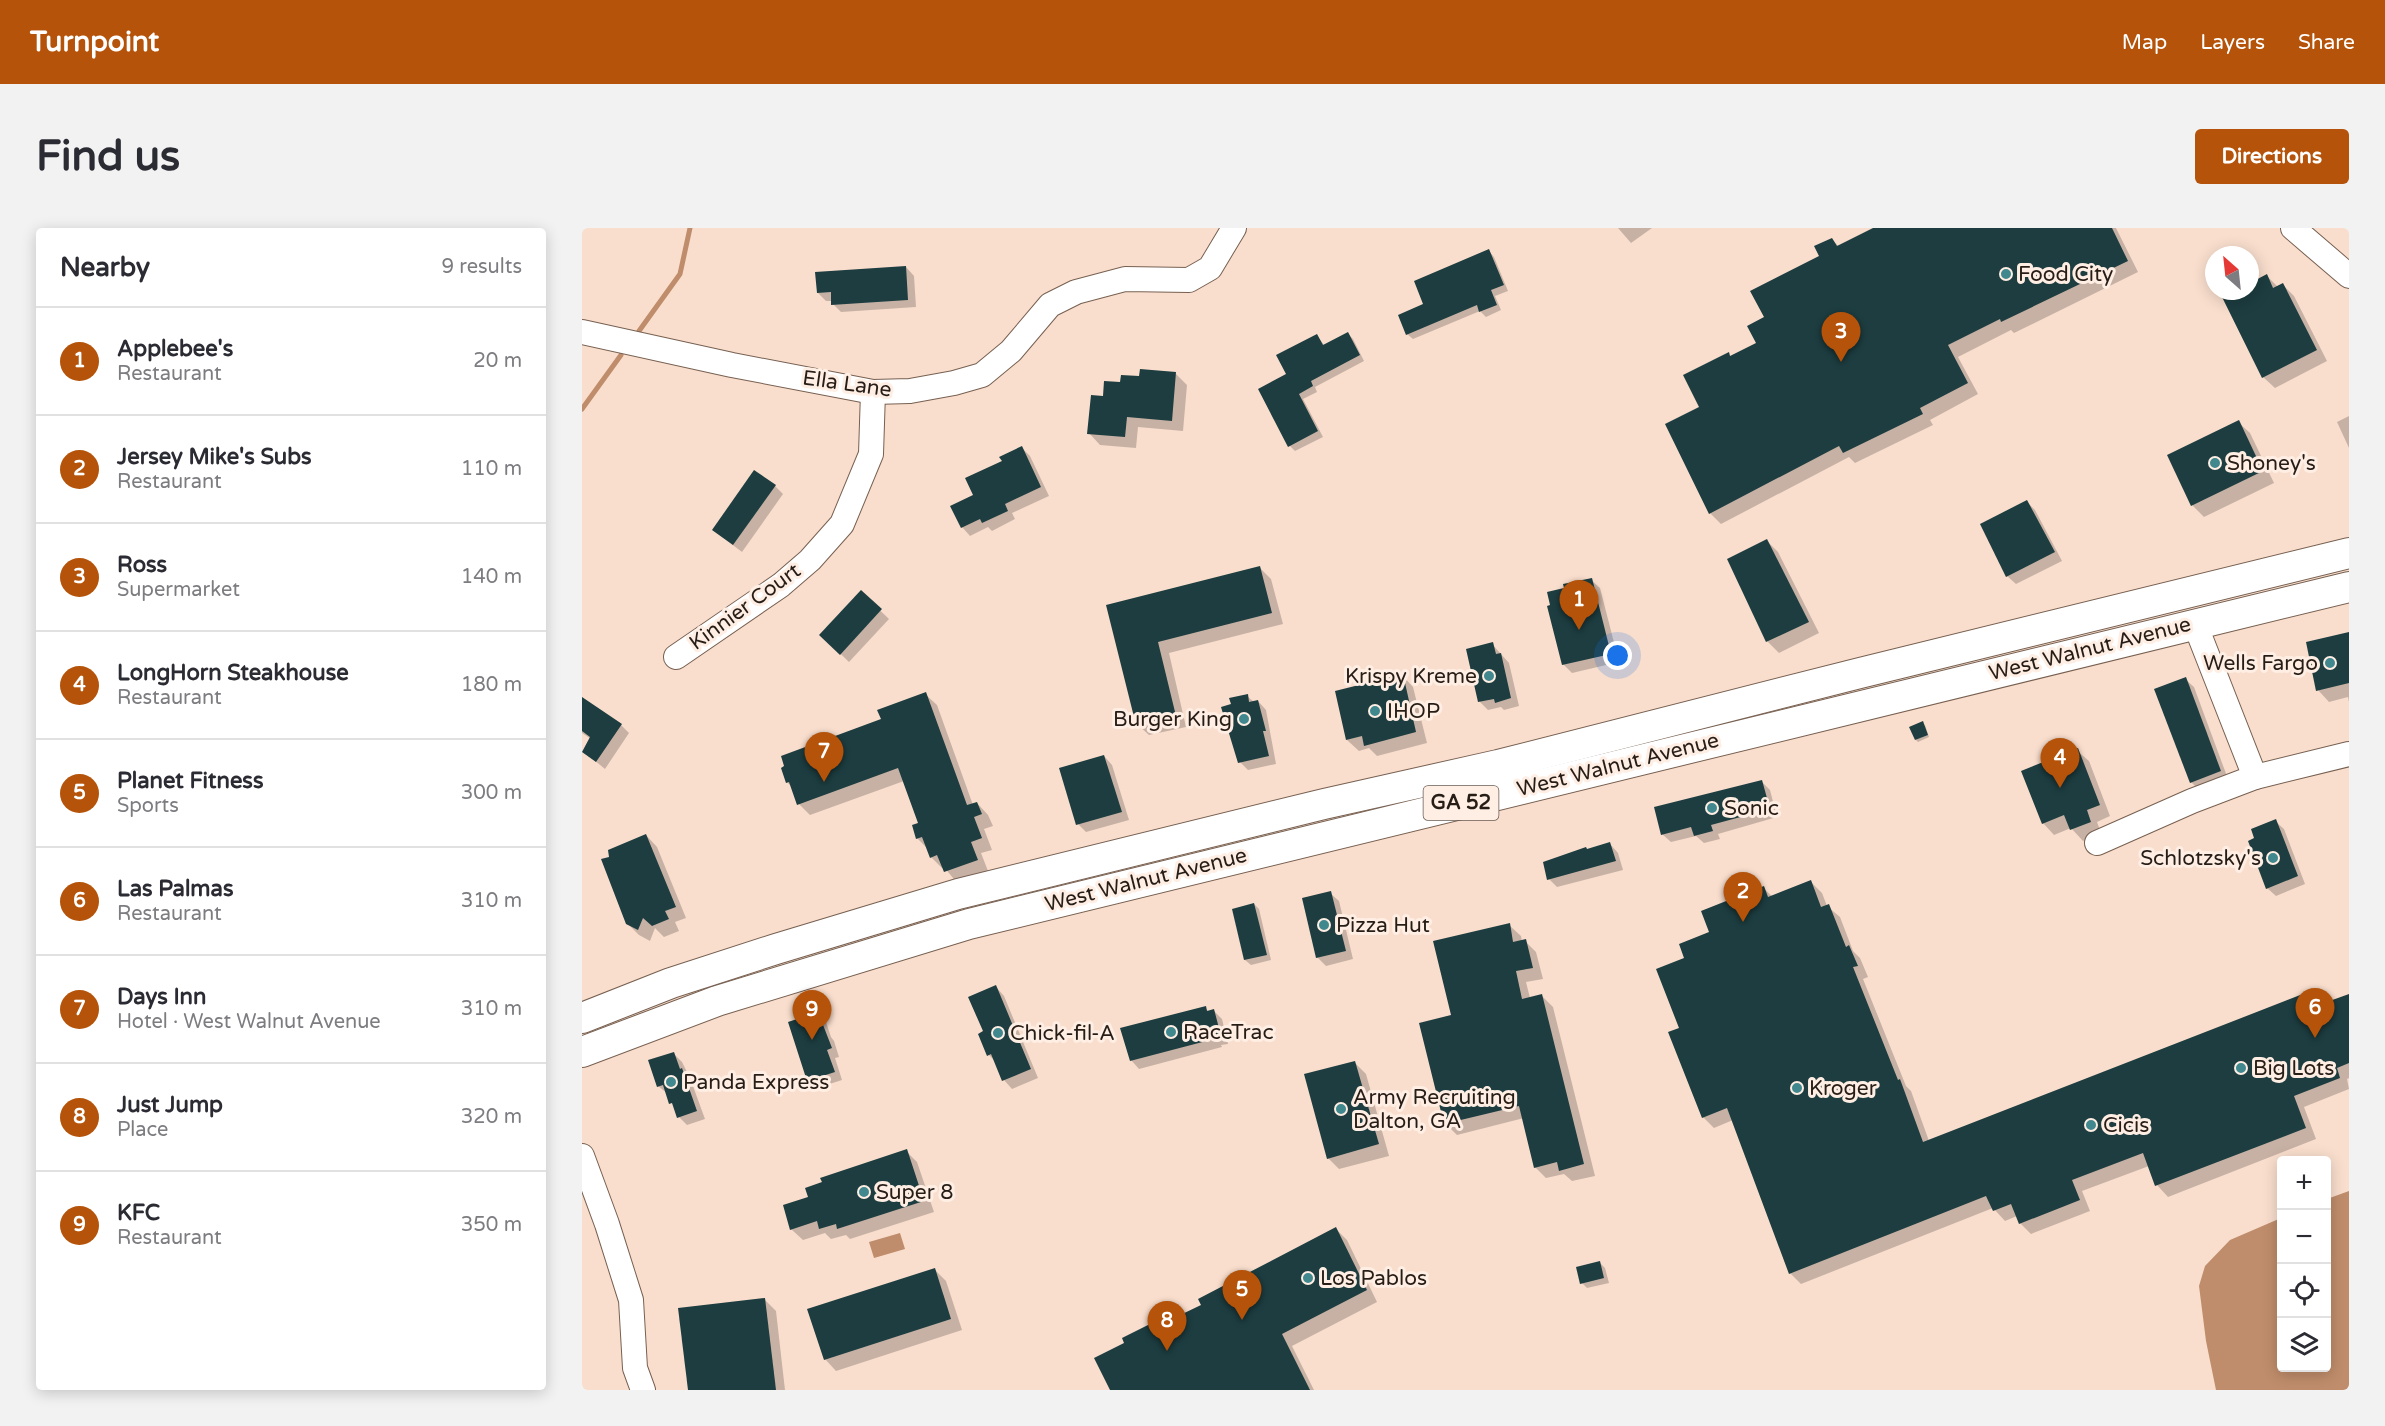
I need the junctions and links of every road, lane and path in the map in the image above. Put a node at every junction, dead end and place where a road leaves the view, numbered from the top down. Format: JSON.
{"nodes":[{"id":1,"x":1234,"y":228,"type":"edge"},
{"id":2,"x":2294,"y":228,"type":"edge"},
{"id":3,"x":2349,"y":276,"type":"edge"},
{"id":4,"x":582,"y":332,"type":"edge"},
{"id":5,"x":873,"y":392,"type":"junction"},
{"id":6,"x":2349,"y":553,"type":"edge"},
{"id":7,"x":2349,"y":586,"type":"edge"},
{"id":8,"x":2195,"y":624,"type":"junction"},
{"id":9,"x":676,"y":657,"type":"dead end"},
{"id":10,"x":2349,"y":754,"type":"edge"},
{"id":11,"x":2255,"y":777,"type":"junction"},
{"id":12,"x":2097,"y":843,"type":"dead end"},
{"id":13,"x":1008,"y":881,"type":"junction"},
{"id":14,"x":1020,"y":911,"type":"junction"},
{"id":15,"x":582,"y":1018,"type":"edge"},
{"id":16,"x":582,"y":1052,"type":"edge"},
{"id":17,"x":582,"y":1156,"type":"edge"},
{"id":18,"x":643,"y":1390,"type":"edge"}],
"edges":[{"from":1,"to":5,"type":"street","name":"Ella Lane"},
{"from":2,"to":3,"type":"street"},
{"from":4,"to":5,"type":"street","name":"Ella Lane"},
{"from":5,"to":9,"type":"street","name":"Kinnier Court"},
{"from":6,"to":13,"type":"main road","name":"West Walnut Avenue","number":"GA 52"},
{"from":7,"to":8,"type":"main road","name":"West Walnut Avenue","number":"GA 52"},
{"from":8,"to":11,"type":"street"},
{"from":8,"to":14,"type":"main road","name":"West Walnut Avenue","number":"GA 52"},
{"from":10,"to":11,"type":"street"},
{"from":11,"to":12,"type":"street"},
{"from":13,"to":14,"type":"street"},
{"from":13,"to":15,"type":"main road","name":"West Walnut Avenue","number":"GA 52"},
{"from":14,"to":16,"type":"main road","name":"West Walnut Avenue","number":"GA 52"},
{"from":17,"to":18,"type":"street"}]}
